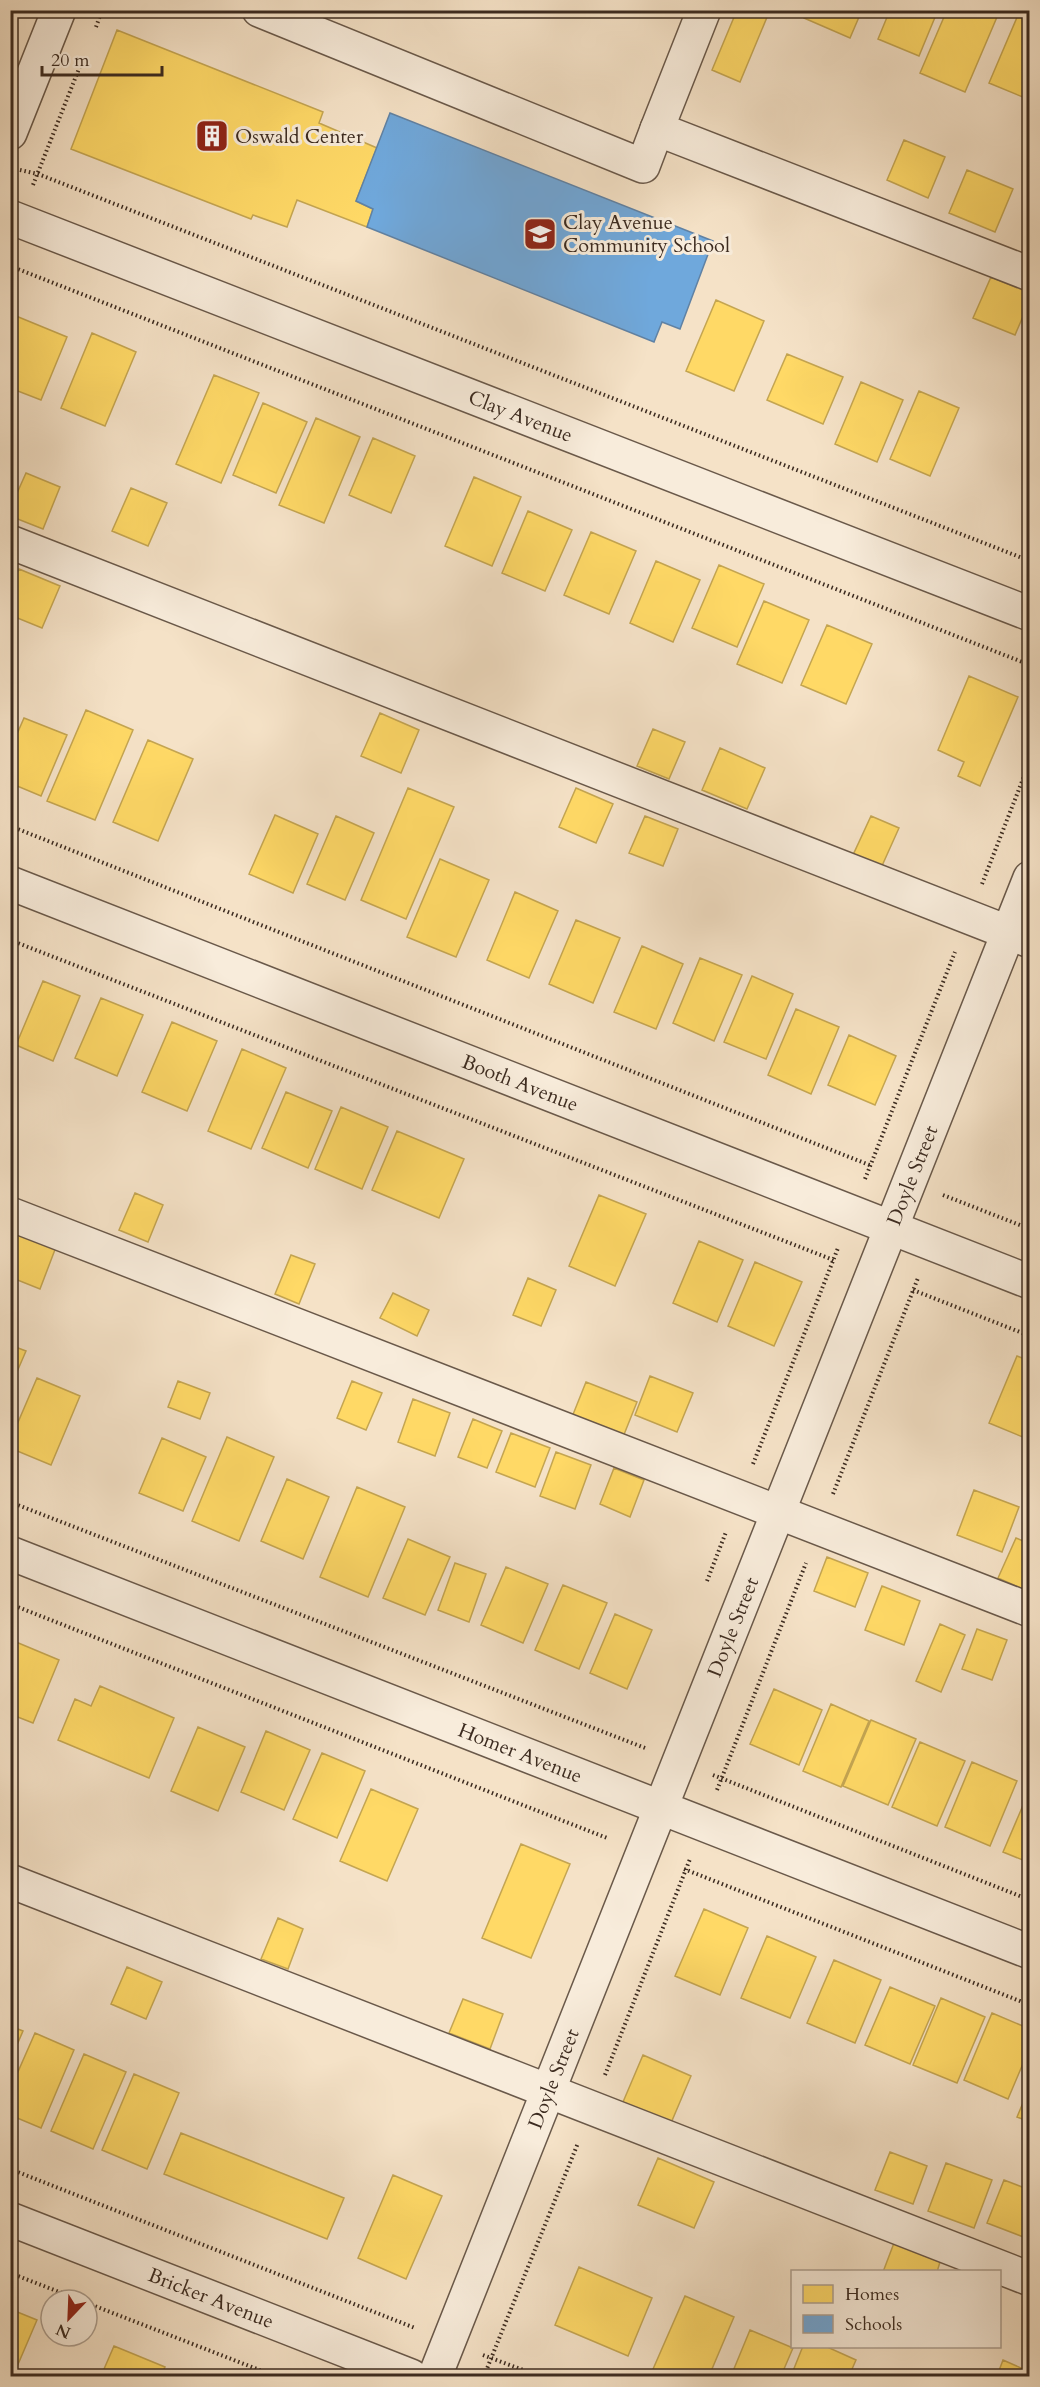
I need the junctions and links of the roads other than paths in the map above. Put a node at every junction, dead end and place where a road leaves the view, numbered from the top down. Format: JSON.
{"nodes":[{"id":1,"x":59,"y":10,"type":"edge"},
{"id":2,"x":259,"y":10,"type":"edge"},
{"id":3,"x":704,"y":10,"type":"edge"},
{"id":4,"x":657,"y":129,"type":"junction"},
{"id":5,"x":10,"y":133,"type":"edge"},
{"id":6,"x":10,"y":216,"type":"edge"},
{"id":7,"x":1029,"y":274,"type":"edge"},
{"id":8,"x":10,"y":542,"type":"edge"},
{"id":9,"x":1029,"y":614,"type":"edge"},
{"id":10,"x":1029,"y":878,"type":"edge"},
{"id":11,"x":10,"y":883,"type":"edge"},
{"id":12,"x":1019,"y":937,"type":"edge"},
{"id":13,"x":10,"y":1214,"type":"edge"},
{"id":14,"x":890,"y":1228,"type":"junction"},
{"id":15,"x":1029,"y":1282,"type":"edge"},
{"id":16,"x":778,"y":1511,"type":"junction"},
{"id":17,"x":10,"y":1553,"type":"edge"},
{"id":18,"x":1029,"y":1610,"type":"edge"},
{"id":19,"x":660,"y":1808,"type":"junction"},
{"id":20,"x":10,"y":1881,"type":"edge"},
{"id":21,"x":1029,"y":1952,"type":"edge"},
{"id":22,"x":549,"y":2091,"type":"junction"},
{"id":23,"x":10,"y":2220,"type":"edge"},
{"id":24,"x":1029,"y":2279,"type":"edge"},
{"id":25,"x":411,"y":2376,"type":"edge"},
{"id":26,"x":435,"y":2376,"type":"edge"}],
"edges":[{"from":1,"to":5,"type":"street"},
{"from":2,"to":4,"type":"street"},
{"from":3,"to":4,"type":"street"},
{"from":4,"to":7,"type":"street"},
{"from":6,"to":9,"type":"street","name":"Clay Avenue"},
{"from":8,"to":12,"type":"street"},
{"from":10,"to":12,"type":"street","name":"Doyle Street"},
{"from":11,"to":14,"type":"street","name":"Booth Avenue"},
{"from":12,"to":14,"type":"street","name":"Doyle Street"},
{"from":13,"to":16,"type":"street"},
{"from":14,"to":15,"type":"street","name":"Booth Avenue"},
{"from":14,"to":16,"type":"street","name":"Doyle Street"},
{"from":16,"to":18,"type":"street"},
{"from":16,"to":19,"type":"street","name":"Doyle Street"},
{"from":17,"to":19,"type":"street","name":"Homer Avenue"},
{"from":19,"to":21,"type":"street","name":"Homer Avenue"},
{"from":19,"to":22,"type":"street","name":"Doyle Street"},
{"from":20,"to":22,"type":"street"},
{"from":22,"to":24,"type":"street"},
{"from":22,"to":26,"type":"street","name":"Doyle Street"},
{"from":23,"to":25,"type":"street","name":"Bricker Avenue"}]}
